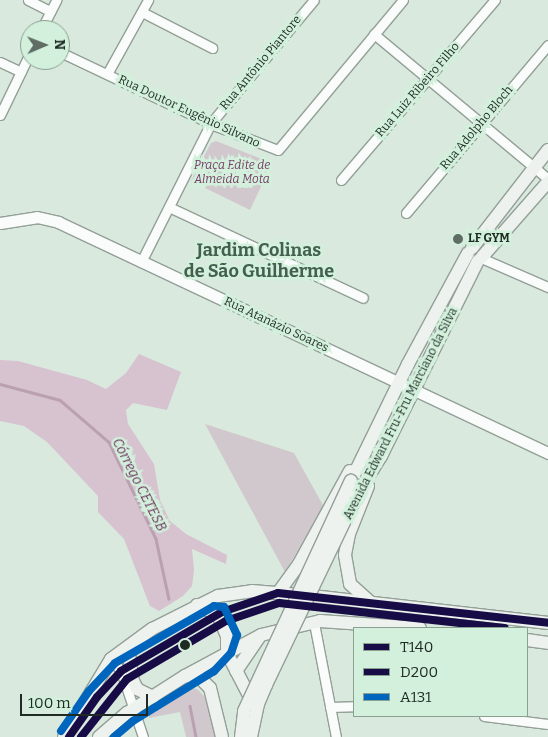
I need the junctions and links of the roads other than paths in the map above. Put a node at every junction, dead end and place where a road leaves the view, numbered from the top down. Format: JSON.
{"nodes":[{"id":1,"x":28,"y":0,"type":"edge"},
{"id":2,"x":56,"y":0,"type":"edge"},
{"id":3,"x":148,"y":0,"type":"edge"},
{"id":4,"x":314,"y":0,"type":"edge"},
{"id":5,"x":403,"y":0,"type":"edge"},
{"id":6,"x":495,"y":0,"type":"edge"},
{"id":7,"x":50,"y":11,"type":"junction"},
{"id":8,"x":142,"y":12,"type":"junction"},
{"id":9,"x":46,"y":20,"type":"edge"},
{"id":10,"x":374,"y":34,"type":"junction"},
{"id":11,"x":548,"y":45,"type":"edge"},
{"id":12,"x":212,"y":48,"type":"dead end"},
{"id":13,"x":70,"y":57,"type":"edge"},
{"id":14,"x":0,"y":62,"type":"edge"},
{"id":15,"x":21,"y":72,"type":"joint"},
{"id":16,"x":107,"y":74,"type":"junction"},
{"id":17,"x":428,"y":79,"type":"junction"},
{"id":18,"x":0,"y":115,"type":"edge"},
{"id":19,"x":211,"y":123,"type":"junction"},
{"id":20,"x":481,"y":123,"type":"junction"},
{"id":21,"x":548,"y":150,"type":"edge"},
{"id":22,"x":534,"y":168,"type":"junction"},
{"id":23,"x":342,"y":180,"type":"dead end"},
{"id":24,"x":548,"y":180,"type":"edge"},
{"id":25,"x":169,"y":207,"type":"junction"},
{"id":26,"x":406,"y":212,"type":"dead end"},
{"id":27,"x":0,"y":223,"type":"edge"},
{"id":28,"x":470,"y":250,"type":"junction"},
{"id":29,"x":481,"y":259,"type":"junction"},
{"id":30,"x":141,"y":262,"type":"junction"},
{"id":31,"x":548,"y":287,"type":"edge"},
{"id":32,"x":363,"y":298,"type":"dead end"},
{"id":33,"x":398,"y":383,"type":"junction"},
{"id":34,"x":414,"y":391,"type":"junction"},
{"id":35,"x":548,"y":453,"type":"edge"},
{"id":36,"x":381,"y":456,"type":"junction"},
{"id":37,"x":361,"y":460,"type":"junction"},
{"id":38,"x":356,"y":483,"type":"junction"},
{"id":39,"x":278,"y":593,"type":"junction"},
{"id":40,"x":312,"y":596,"type":"junction"},
{"id":41,"x":370,"y":602,"type":"junction"},
{"id":42,"x":197,"y":605,"type":"junction"},
{"id":43,"x":314,"y":623,"type":"junction"},
{"id":44,"x":548,"y":623,"type":"edge"},
{"id":45,"x":409,"y":627,"type":"edge"},
{"id":46,"x":277,"y":630,"type":"junction"},
{"id":47,"x":261,"y":635,"type":"junction"},
{"id":48,"x":227,"y":636,"type":"junction"},
{"id":49,"x":140,"y":639,"type":"junction"},
{"id":50,"x":528,"y":640,"type":"edge"},
{"id":51,"x":548,"y":643,"type":"edge"},
{"id":52,"x":227,"y":653,"type":"junction"},
{"id":53,"x":111,"y":659,"type":"junction"},
{"id":54,"x":208,"y":663,"type":"junction"},
{"id":55,"x":236,"y":671,"type":"junction"},
{"id":56,"x":185,"y":676,"type":"junction"},
{"id":57,"x":153,"y":698,"type":"junction"},
{"id":58,"x":353,"y":706,"type":"edge"},
{"id":59,"x":135,"y":708,"type":"junction"},
{"id":60,"x":330,"y":708,"type":"junction"},
{"id":61,"x":492,"y":717,"type":"edge"},
{"id":62,"x":548,"y":724,"type":"edge"},
{"id":63,"x":64,"y":737,"type":"edge"},
{"id":64,"x":99,"y":737,"type":"edge"},
{"id":65,"x":143,"y":737,"type":"edge"},
{"id":66,"x":222,"y":737,"type":"edge"},
{"id":67,"x":241,"y":737,"type":"edge"},
{"id":68,"x":252,"y":737,"type":"edge"},
{"id":69,"x":336,"y":737,"type":"edge"}],
"edges":[{"from":1,"to":7,"type":"street"},
{"from":2,"to":7,"type":"street"},
{"from":3,"to":8,"type":"street"},
{"from":4,"to":19,"type":"street","name":"Rua Antônio Piantore"},
{"from":5,"to":10,"type":"street","name":"Rua Doutor Eugênio Silvano"},
{"from":6,"to":17,"type":"street","name":"Rua Luiz Ribeiro Filho"},
{"from":7,"to":9,"type":"street"},
{"from":8,"to":12,"type":"street"},
{"from":8,"to":16,"type":"street"},
{"from":10,"to":17,"type":"street"},
{"from":10,"to":19,"type":"street","name":"Rua Doutor Eugênio Silvano"},
{"from":11,"to":20,"type":"street","name":"Rua Adolpho Bloch"},
{"from":13,"to":16,"type":"street","name":"Rua Doutor Eugênio Silvano"},
{"from":14,"to":15,"type":"street"},
{"from":15,"to":18,"type":"street"},
{"from":16,"to":19,"type":"street","name":"Rua Doutor Eugênio Silvano"},
{"from":17,"to":20,"type":"street"},
{"from":17,"to":23,"type":"street","name":"Rua Luiz Ribeiro Filho"},
{"from":19,"to":25,"type":"street","name":"Rua Antônio Piantore"},
{"from":20,"to":22,"type":"street"},
{"from":20,"to":26,"type":"street","name":"Rua Adolpho Bloch"},
{"from":21,"to":22,"type":"main road","name":"Avenida Edward Fru-Fru Marciano da Silva"},
{"from":22,"to":24,"type":"street","name":"Avenida Edward Fru-Fru Marciano da Silva"},
{"from":22,"to":28,"type":"main road","name":"Avenida Edward Fru-Fru Marciano da Silva"},
{"from":24,"to":29,"type":"main road","name":"Avenida Edward Fru-Fru Marciano da Silva"},
{"from":25,"to":30,"type":"street","name":"Rua Antônio Piantore"},
{"from":25,"to":32,"type":"street"},
{"from":27,"to":30,"type":"street","name":"Rua Atanázio Soares"},
{"from":28,"to":29,"type":"main road"},
{"from":28,"to":33,"type":"main road","name":"Avenida Edward Fru-Fru Marciano da Silva"},
{"from":29,"to":31,"type":"street"},
{"from":29,"to":34,"type":"main road","name":"Avenida Edward Fru-Fru Marciano da Silva"},
{"from":30,"to":33,"type":"street","name":"Rua Atanázio Soares"},
{"from":33,"to":34,"type":"street","name":"Rua Atanázio Soares"},
{"from":33,"to":37,"type":"main road","name":"Avenida Edward Fru-Fru Marciano da Silva"},
{"from":34,"to":35,"type":"street","name":"Rua Atanázio Soares"},
{"from":34,"to":36,"type":"main road","name":"Avenida Edward Fru-Fru Marciano da Silva"},
{"from":36,"to":38,"type":"main road","name":"Avenida Edward Fru-Fru Marciano da Silva"},
{"from":36,"to":41,"type":"main road"},
{"from":37,"to":38,"type":"main road","name":"Avenida Edward Fru-Fru Marciano da Silva"},
{"from":37,"to":39,"type":"main road"},
{"from":38,"to":40,"type":"main road","name":"Avenida Edward Fru-Fru Marciano da Silva"},
{"from":38,"to":67,"type":"main road","bridge":true},
{"from":38,"to":68,"type":"main road","bridge":true},
{"from":39,"to":40,"type":"main road"},
{"from":39,"to":42,"type":"main road"},
{"from":40,"to":41,"type":"main road"},
{"from":40,"to":46,"type":"main road","name":"Avenida Edward Fru-Fru Marciano da Silva"},
{"from":41,"to":44,"type":"main road"},
{"from":42,"to":48,"type":"main road"},
{"from":42,"to":49,"type":"main road"},
{"from":43,"to":45,"type":"main road"},
{"from":43,"to":46,"type":"main road"},
{"from":43,"to":60,"type":"street"},
{"from":46,"to":47,"type":"main road"},
{"from":47,"to":52,"type":"main road"},
{"from":47,"to":55,"type":"main road"},
{"from":48,"to":52,"type":"main road"},
{"from":48,"to":54,"type":"main road"},
{"from":49,"to":53,"type":"main road"},
{"from":49,"to":57,"type":"main road"},
{"from":50,"to":51,"type":"main road"},
{"from":52,"to":54,"type":"main road"},
{"from":52,"to":55,"type":"main road"},
{"from":53,"to":59,"type":"street"},
{"from":53,"to":63,"type":"main road"},
{"from":54,"to":56,"type":"main road"},
{"from":55,"to":68,"type":"main road"},
{"from":56,"to":57,"type":"main road"},
{"from":56,"to":66,"type":"main road"},
{"from":57,"to":59,"type":"main road"},
{"from":58,"to":60,"type":"street"},
{"from":59,"to":64,"type":"main road"},
{"from":59,"to":65,"type":"street"},
{"from":60,"to":69,"type":"street"},
{"from":61,"to":62,"type":"street"}]}
